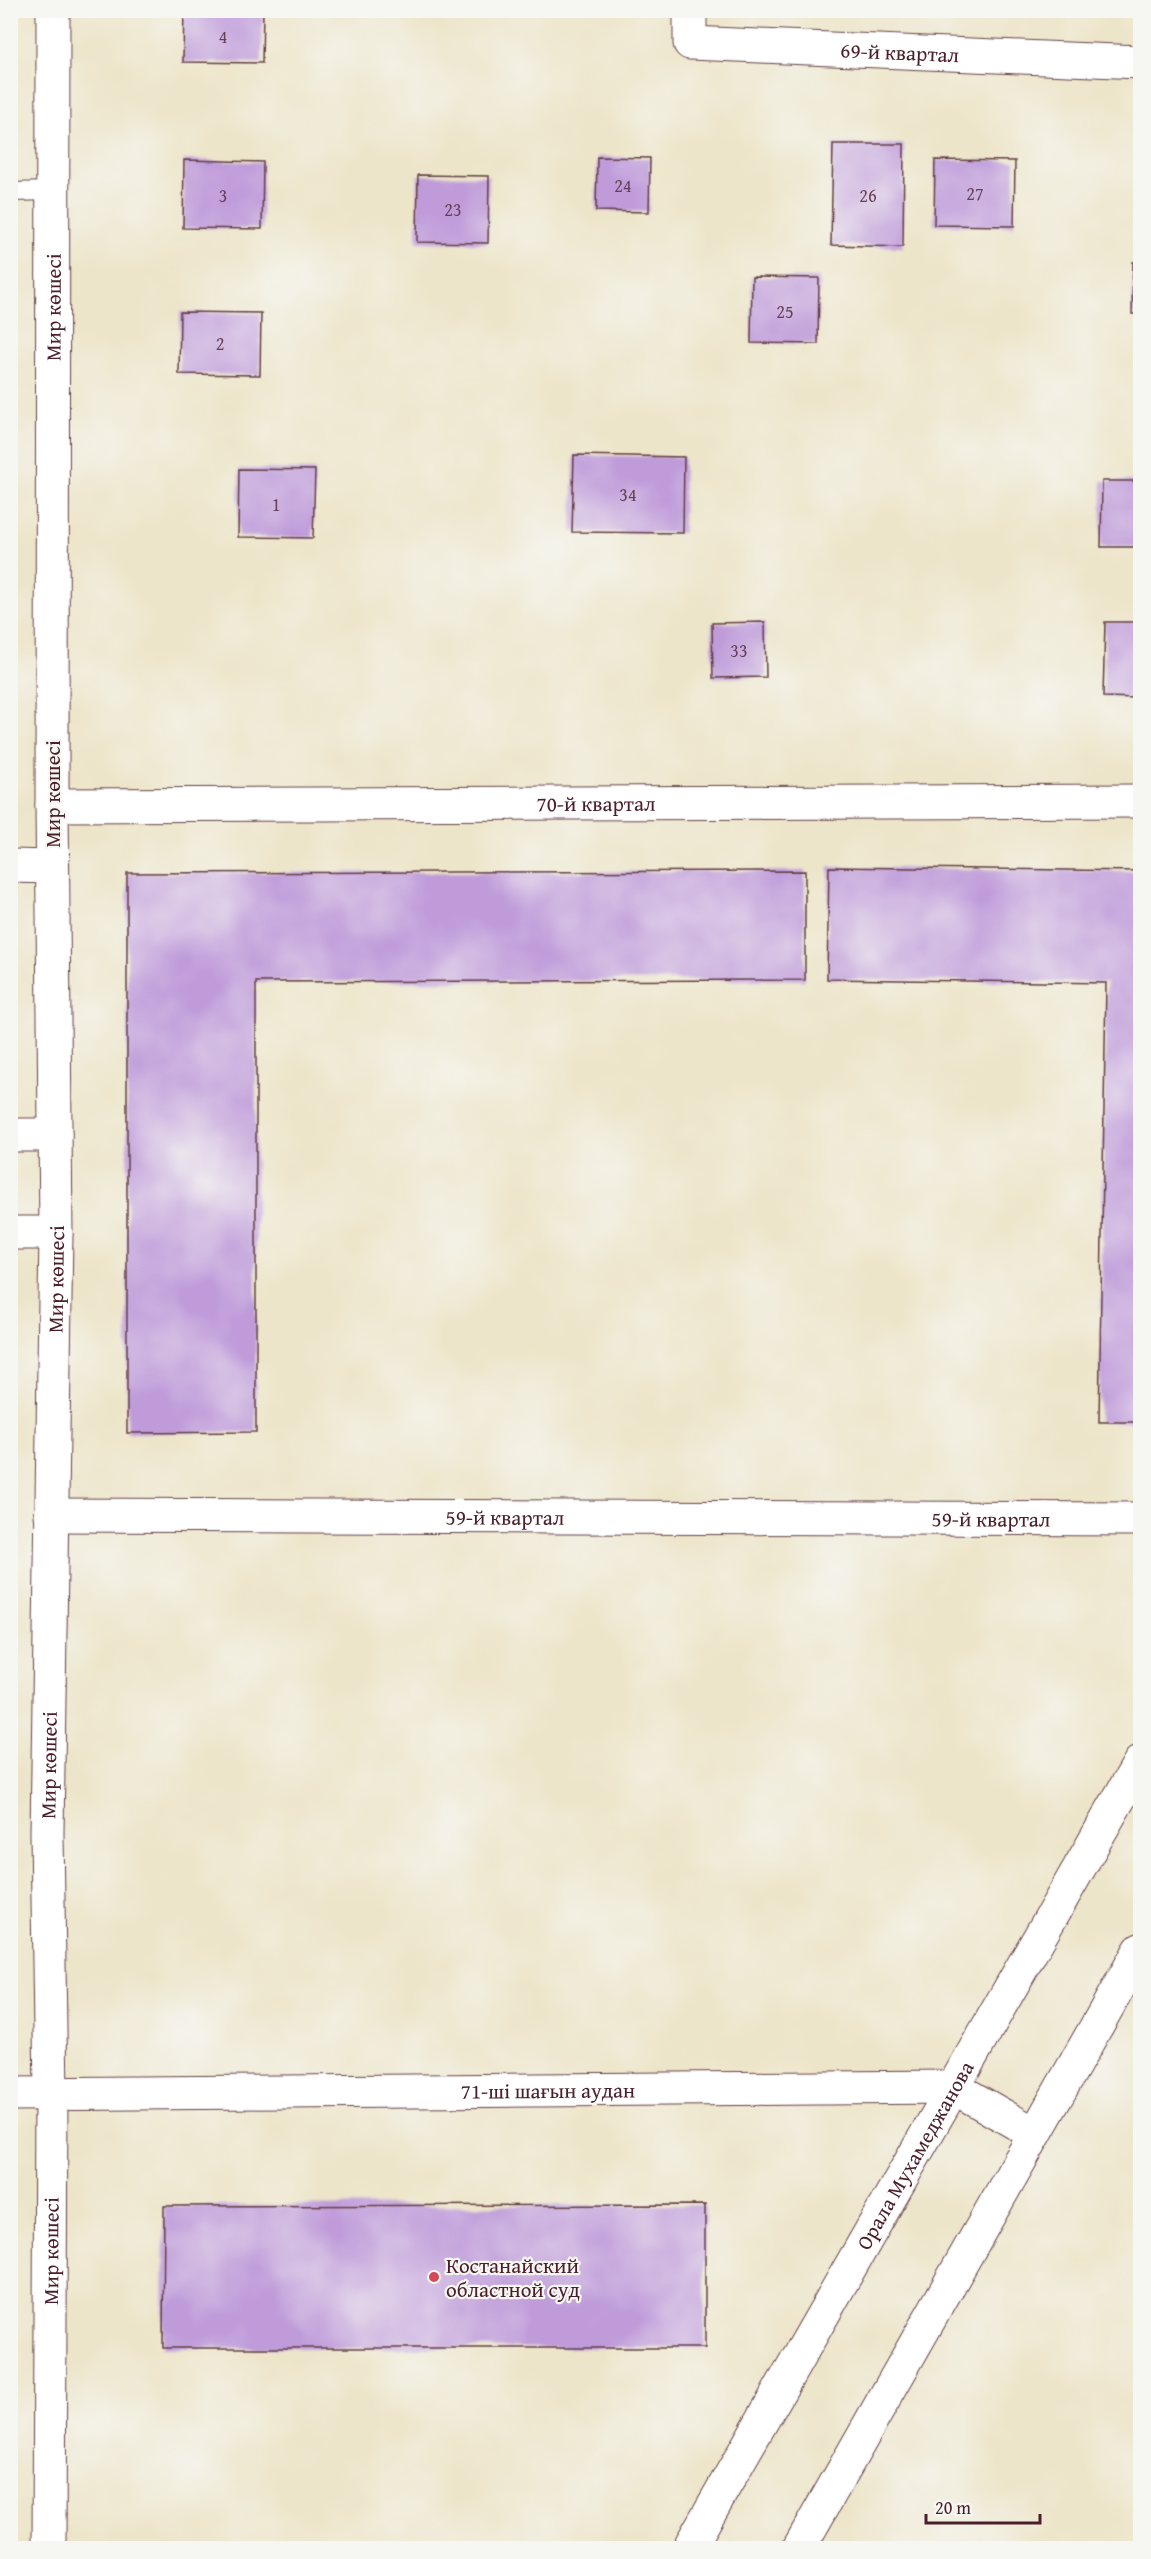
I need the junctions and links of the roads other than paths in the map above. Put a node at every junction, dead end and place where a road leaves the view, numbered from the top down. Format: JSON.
{"nodes":[{"id":1,"x":53,"y":10,"type":"edge"},
{"id":2,"x":690,"y":10,"type":"edge"},
{"id":3,"x":1140,"y":62,"type":"edge"},
{"id":4,"x":53,"y":191,"type":"junction"},
{"id":5,"x":10,"y":192,"type":"edge"},
{"id":6,"x":1140,"y":801,"type":"edge"},
{"id":7,"x":52,"y":805,"type":"junction"},
{"id":8,"x":10,"y":866,"type":"edge"},
{"id":9,"x":52,"y":867,"type":"junction"},
{"id":10,"x":10,"y":1135,"type":"edge"},
{"id":11,"x":55,"y":1135,"type":"junction"},
{"id":12,"x":10,"y":1233,"type":"edge"},
{"id":13,"x":56,"y":1233,"type":"junction"},
{"id":14,"x":51,"y":1515,"type":"junction"},
{"id":15,"x":1140,"y":1519,"type":"edge"},
{"id":16,"x":1140,"y":1762,"type":"edge"},
{"id":17,"x":1140,"y":1950,"type":"edge"},
{"id":18,"x":954,"y":2087,"type":"junction"},
{"id":19,"x":10,"y":2094,"type":"edge"},
{"id":20,"x":51,"y":2094,"type":"junction"},
{"id":21,"x":1035,"y":2134,"type":"junction"},
{"id":22,"x":50,"y":2548,"type":"edge"},
{"id":23,"x":689,"y":2548,"type":"edge"},
{"id":24,"x":799,"y":2548,"type":"edge"}],
"edges":[{"from":1,"to":4,"type":"street","name":"Мир көшесі"},
{"from":2,"to":3,"type":"street","name":"69-й квартал"},
{"from":4,"to":5,"type":"lane"},
{"from":4,"to":7,"type":"street","name":"Мир көшесі"},
{"from":6,"to":7,"type":"street","name":"70-й квартал"},
{"from":7,"to":9,"type":"street","name":"Мир көшесі"},
{"from":8,"to":9,"type":"street"},
{"from":9,"to":11,"type":"street","name":"Мир көшесі"},
{"from":10,"to":11,"type":"street"},
{"from":11,"to":13,"type":"street","name":"Мир көшесі"},
{"from":12,"to":13,"type":"street"},
{"from":13,"to":14,"type":"street","name":"Мир көшесі"},
{"from":14,"to":15,"type":"street","name":"59-й квартал"},
{"from":14,"to":20,"type":"street","name":"Мир көшесі"},
{"from":16,"to":18,"type":"street","name":"Орала Мухамеджанова"},
{"from":17,"to":21,"type":"street"},
{"from":18,"to":20,"type":"street","name":"71-ші шағын аудан"},
{"from":18,"to":21,"type":"street"},
{"from":18,"to":23,"type":"street","name":"Орала Мухамеджанова"},
{"from":19,"to":20,"type":"street","name":"71-ші шағын аудан"},
{"from":20,"to":22,"type":"street","name":"Мир көшесі"},
{"from":21,"to":24,"type":"street"}]}
